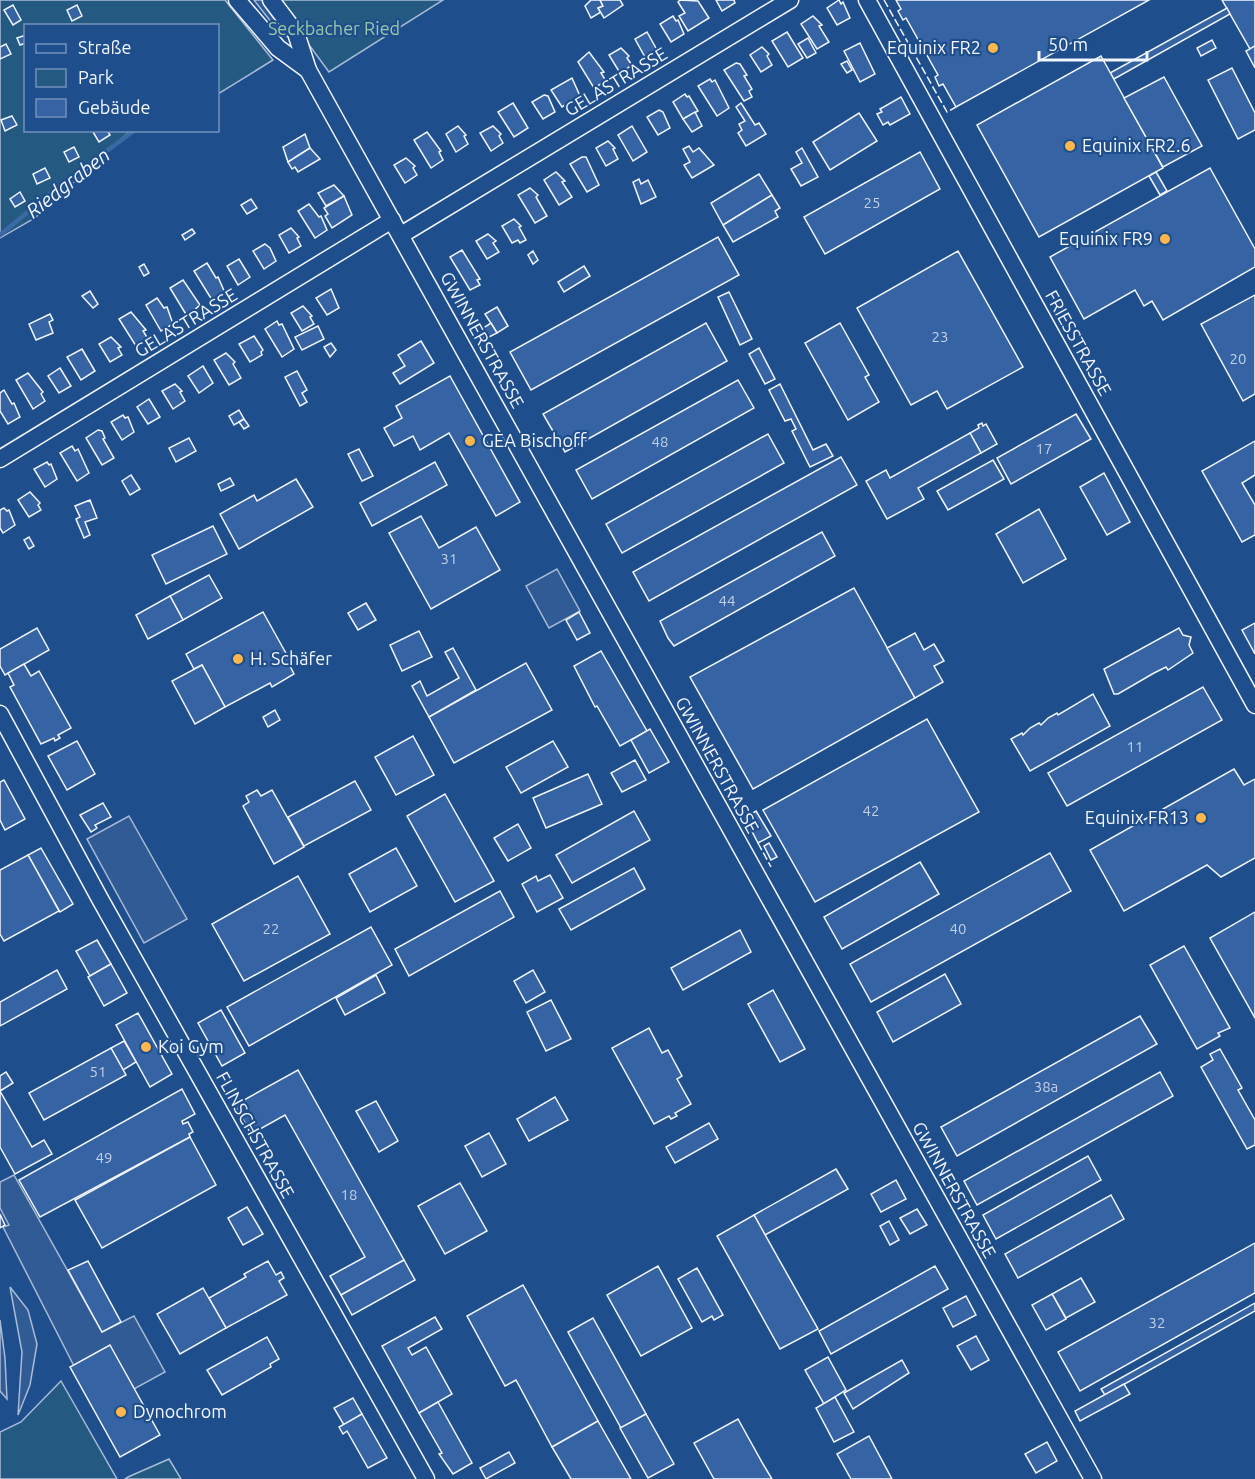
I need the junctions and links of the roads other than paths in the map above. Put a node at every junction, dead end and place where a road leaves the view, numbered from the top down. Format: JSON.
{"nodes":[{"id":1,"x":237,"y":0,"type":"edge"},
{"id":2,"x":271,"y":0,"type":"edge"},
{"id":3,"x":790,"y":0,"type":"edge"},
{"id":4,"x":867,"y":0,"type":"edge"},
{"id":5,"x":308,"y":70,"type":"junction"},
{"id":6,"x":393,"y":220,"type":"junction"},
{"id":7,"x":401,"y":235,"type":"junction"},
{"id":8,"x":0,"y":459,"type":"edge"},
{"id":9,"x":1255,"y":705,"type":"edge"},
{"id":10,"x":0,"y":714,"type":"edge"},
{"id":11,"x":426,"y":1479,"type":"edge"},
{"id":12,"x":1093,"y":1479,"type":"edge"}],
"edges":[{"from":1,"to":5,"type":"street","name":"GWINNERSTRASSE"},
{"from":2,"to":5,"type":"street","name":"GWINNERSTRASSE"},
{"from":3,"to":7,"type":"street","name":"GELASTRASSE"},
{"from":4,"to":9,"type":"street","name":"FRIESSTRASSE"},
{"from":5,"to":6,"type":"street","name":"GWINNERSTRASSE"},
{"from":6,"to":7,"type":"street","name":"GWINNERSTRASSE"},
{"from":6,"to":8,"type":"street","name":"GELASTRASSE"},
{"from":7,"to":12,"type":"street","name":"GWINNERSTRASSE"},
{"from":10,"to":11,"type":"street","name":"FLINSCHSTRASSE"}]}
